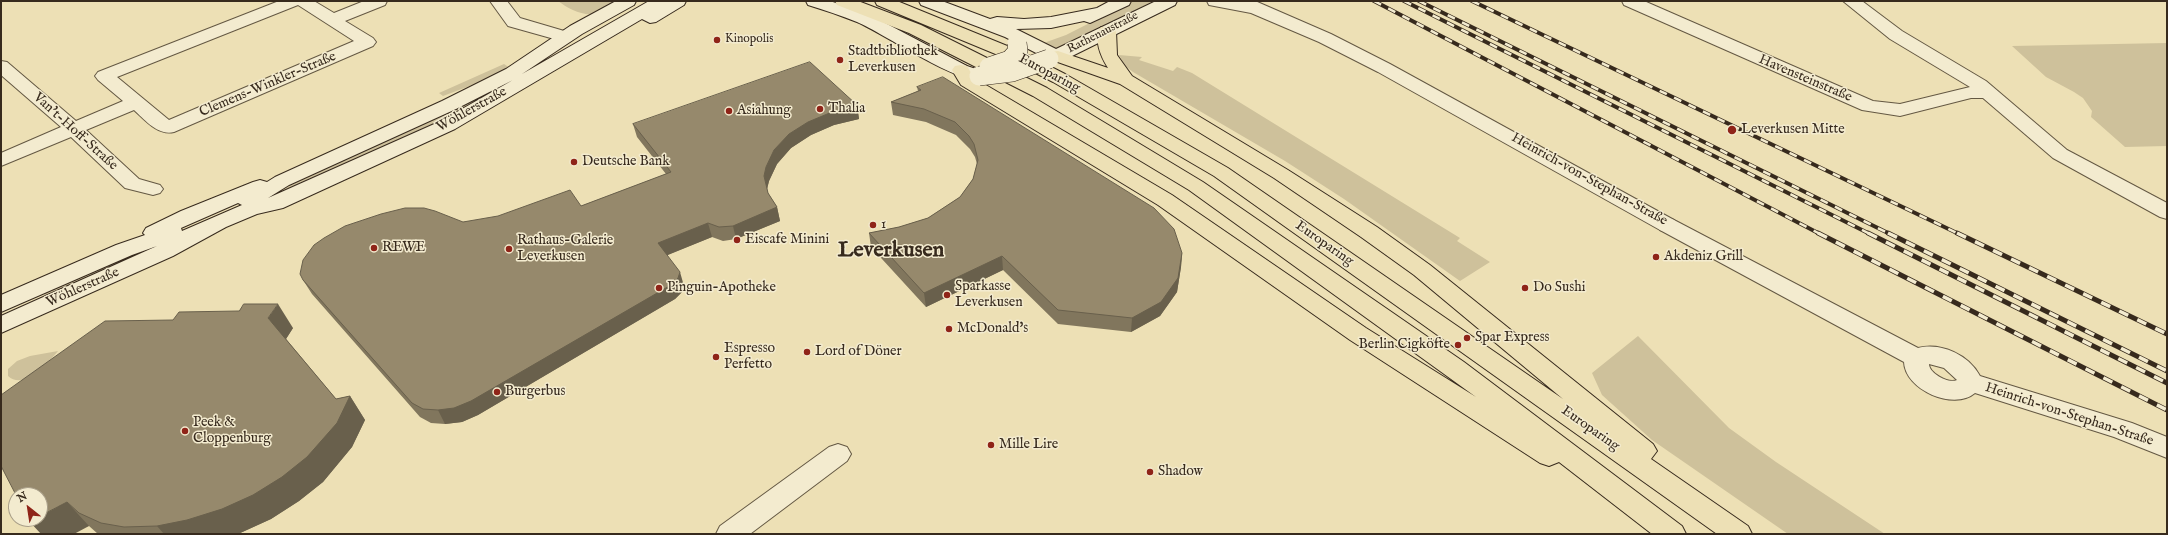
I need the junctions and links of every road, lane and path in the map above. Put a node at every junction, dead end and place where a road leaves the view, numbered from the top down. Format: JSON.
{"nodes":[{"id":1,"x":294,"y":1,"type":"edge"},
{"id":2,"x":303,"y":1,"type":"edge"},
{"id":3,"x":379,"y":1,"type":"edge"},
{"id":4,"x":498,"y":1,"type":"edge"},
{"id":5,"x":628,"y":1,"type":"edge"},
{"id":6,"x":643,"y":1,"type":"edge"},
{"id":7,"x":661,"y":1,"type":"edge"},
{"id":8,"x":678,"y":1,"type":"edge"},
{"id":9,"x":814,"y":1,"type":"edge"},
{"id":10,"x":843,"y":1,"type":"edge"},
{"id":11,"x":883,"y":1,"type":"edge"},
{"id":12,"x":927,"y":1,"type":"edge"},
{"id":13,"x":1123,"y":1,"type":"edge"},
{"id":14,"x":1169,"y":1,"type":"edge"},
{"id":15,"x":1215,"y":1,"type":"edge"},
{"id":16,"x":1630,"y":1,"type":"edge"},
{"id":17,"x":1851,"y":1,"type":"edge"},
{"id":18,"x":1250,"y":5,"type":"edge"},
{"id":19,"x":1104,"y":11,"type":"junction"},
{"id":20,"x":970,"y":18,"type":"junction"},
{"id":21,"x":332,"y":20,"type":"junction"},
{"id":22,"x":1107,"y":31,"type":"junction"},
{"id":23,"x":1014,"y":38,"type":"junction"},
{"id":24,"x":568,"y":53,"type":"junction"},
{"id":25,"x":1054,"y":57,"type":"junction"},
{"id":26,"x":1,"y":66,"type":"edge"},
{"id":27,"x":970,"y":72,"type":"junction"},
{"id":28,"x":1126,"y":80,"type":"junction"},
{"id":29,"x":1988,"y":92,"type":"junction"},
{"id":30,"x":136,"y":102,"type":"junction"},
{"id":31,"x":74,"y":129,"type":"junction"},
{"id":32,"x":1,"y":160,"type":"edge"},
{"id":33,"x":153,"y":189,"type":"dead end"},
{"id":34,"x":2167,"y":212,"type":"edge"},
{"id":35,"x":1,"y":304,"type":"edge"},
{"id":36,"x":1,"y":325,"type":"edge"},
{"id":37,"x":2167,"y":448,"type":"edge"},
{"id":38,"x":838,"y":454,"type":"dead end"},
{"id":39,"x":1649,"y":517,"type":"junction"},
{"id":40,"x":730,"y":534,"type":"edge"},
{"id":41,"x":1672,"y":534,"type":"edge"},
{"id":42,"x":1738,"y":534,"type":"edge"},
{"id":43,"x":1745,"y":534,"type":"edge"}],
"edges":[{"from":1,"to":30,"type":"street","name":"Clemens-Winkler-Straße"},
{"from":2,"to":21,"type":"street","name":"Clemens-Winkler-Straße"},
{"from":3,"to":21,"type":"street"},
{"from":4,"to":24,"type":"street"},
{"from":5,"to":24,"type":"street","name":"Wöhlerstraße"},
{"from":6,"to":24,"type":"street"},
{"from":7,"to":24,"type":"street","name":"Wöhlerstraße"},
{"from":8,"to":24,"type":"street","name":"Wöhlerstraße"},
{"from":9,"to":27,"type":"street"},
{"from":10,"to":39,"type":"highway","name":"Europaring"},
{"from":11,"to":42,"type":"highway","name":"Europaring"},
{"from":12,"to":20,"type":"street","name":"Europaring"},
{"from":13,"to":19,"type":"street","name":"Rathenaustraße"},
{"from":14,"to":22,"type":"street","name":"Rathenaustraße"},
{"from":15,"to":18,"type":"street","name":"Heinrich-von-Stephan-Straße"},
{"from":16,"to":29,"type":"street","name":"Havensteinstraße"},
{"from":17,"to":29,"type":"street"},
{"from":18,"to":37,"type":"street","name":"Heinrich-von-Stephan-Straße"},
{"from":19,"to":20,"type":"street"},
{"from":19,"to":23,"type":"street","name":"Rathenaustraße"},
{"from":20,"to":23,"type":"street","name":"Europaring"},
{"from":21,"to":30,"type":"street","name":"Clemens-Winkler-Straße"},
{"from":22,"to":25,"type":"street","name":"Rathenaustraße"},
{"from":22,"to":28,"type":"highway"},
{"from":23,"to":25,"type":"street","name":"Europaring"},
{"from":23,"to":27,"type":"street","bridge":true},
{"from":24,"to":35,"type":"street","name":"Wöhlerstraße"},
{"from":24,"to":36,"type":"street","name":"Wöhlerstraße"},
{"from":25,"to":27,"type":"street","name":"Rathenaustraße","bridge":true},
{"from":25,"to":28,"type":"highway"},
{"from":26,"to":31,"type":"street","name":"Van't-Hoff-Straße"},
{"from":27,"to":39,"type":"highway"},
{"from":28,"to":43,"type":"highway"},
{"from":29,"to":34,"type":"street"},
{"from":30,"to":31,"type":"street"},
{"from":31,"to":32,"type":"street"},
{"from":31,"to":33,"type":"street","name":"Van't-Hoff-Straße"},
{"from":38,"to":40,"type":"street"},
{"from":39,"to":41,"type":"highway","name":"Europaring"}]}
